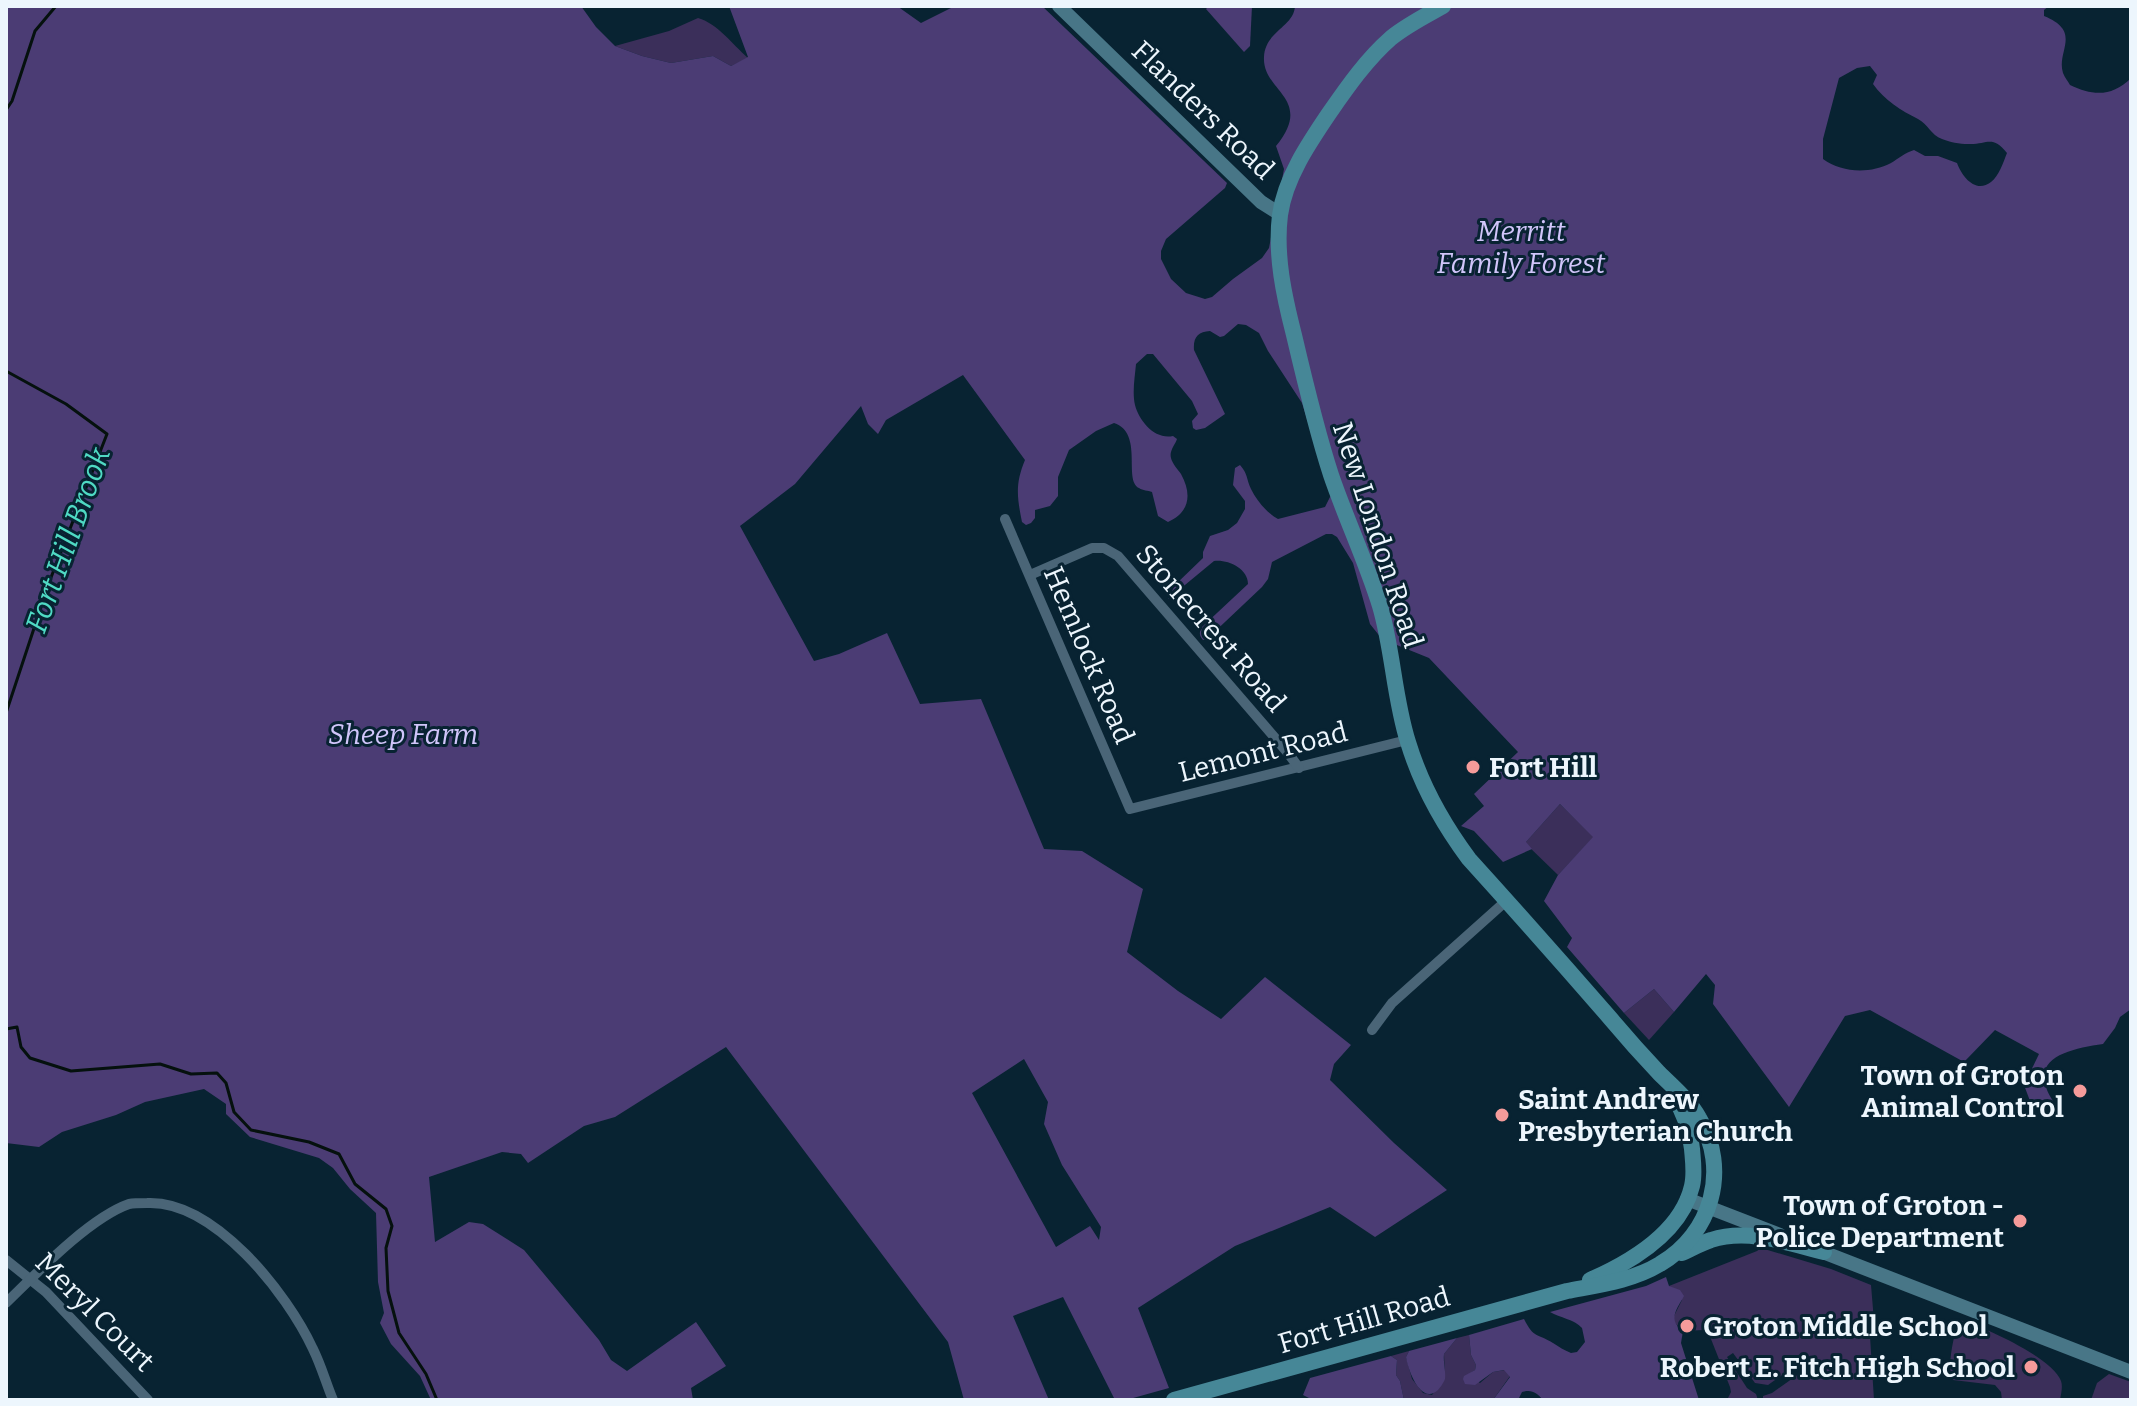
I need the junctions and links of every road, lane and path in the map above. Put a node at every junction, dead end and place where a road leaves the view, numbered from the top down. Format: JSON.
{"nodes":[{"id":1,"x":1059,"y":6,"type":"edge"},
{"id":2,"x":1443,"y":6,"type":"edge"},
{"id":3,"x":1280,"y":214,"type":"junction"},
{"id":4,"x":1005,"y":519,"type":"dead end"},
{"id":5,"x":1030,"y":575,"type":"junction"},
{"id":6,"x":1407,"y":740,"type":"junction"},
{"id":7,"x":1299,"y":768,"type":"junction"},
{"id":8,"x":1130,"y":809,"type":"joint"},
{"id":9,"x":1506,"y":901,"type":"junction"},
{"id":10,"x":1372,"y":1030,"type":"dead end"},
{"id":11,"x":1648,"y":1061,"type":"junction"},
{"id":12,"x":1687,"y":1199,"type":"junction"},
{"id":13,"x":1709,"y":1208,"type":"junction"},
{"id":14,"x":1824,"y":1252,"type":"junction"},
{"id":15,"x":6,"y":1260,"type":"edge"},
{"id":16,"x":1662,"y":1263,"type":"junction"},
{"id":17,"x":32,"y":1279,"type":"junction"},
{"id":18,"x":1567,"y":1291,"type":"junction"},
{"id":19,"x":6,"y":1303,"type":"edge"},
{"id":20,"x":2131,"y":1372,"type":"edge"},
{"id":21,"x":148,"y":1400,"type":"edge"},
{"id":22,"x":332,"y":1400,"type":"edge"},
{"id":23,"x":1174,"y":1400,"type":"edge"}],
"edges":[{"from":1,"to":3,"type":"main road","name":"Flanders Road"},
{"from":2,"to":3,"type":"main road","name":"New London Road"},
{"from":3,"to":6,"type":"main road","name":"New London Road"},
{"from":4,"to":5,"type":"street","name":"Hemlock Road"},
{"from":5,"to":7,"type":"street","name":"Stonecrest Road"},
{"from":5,"to":8,"type":"street","name":"Hemlock Road"},
{"from":6,"to":7,"type":"street","name":"Lemont Road"},
{"from":6,"to":9,"type":"main road","name":"New London Road"},
{"from":7,"to":8,"type":"street","name":"Lemont Road"},
{"from":9,"to":10,"type":"street"},
{"from":9,"to":11,"type":"main road","name":"New London Road"},
{"from":11,"to":12,"type":"main road","name":"Fort Hill Road"},
{"from":11,"to":13,"type":"main road","name":"Fort Hill Road"},
{"from":12,"to":13,"type":"main road"},
{"from":12,"to":18,"type":"main road","name":"Fort Hill Road"},
{"from":13,"to":14,"type":"main road"},
{"from":13,"to":16,"type":"main road","name":"Fort Hill Road"},
{"from":14,"to":16,"type":"main road"},
{"from":14,"to":20,"type":"main road"},
{"from":15,"to":17,"type":"street","name":"Meryl Court"},
{"from":16,"to":18,"type":"main road","name":"Fort Hill Road"},
{"from":17,"to":19,"type":"street"},
{"from":17,"to":21,"type":"street","name":"Meryl Court"},
{"from":17,"to":22,"type":"street"},
{"from":18,"to":23,"type":"main road","name":"Fort Hill Road"}]}
